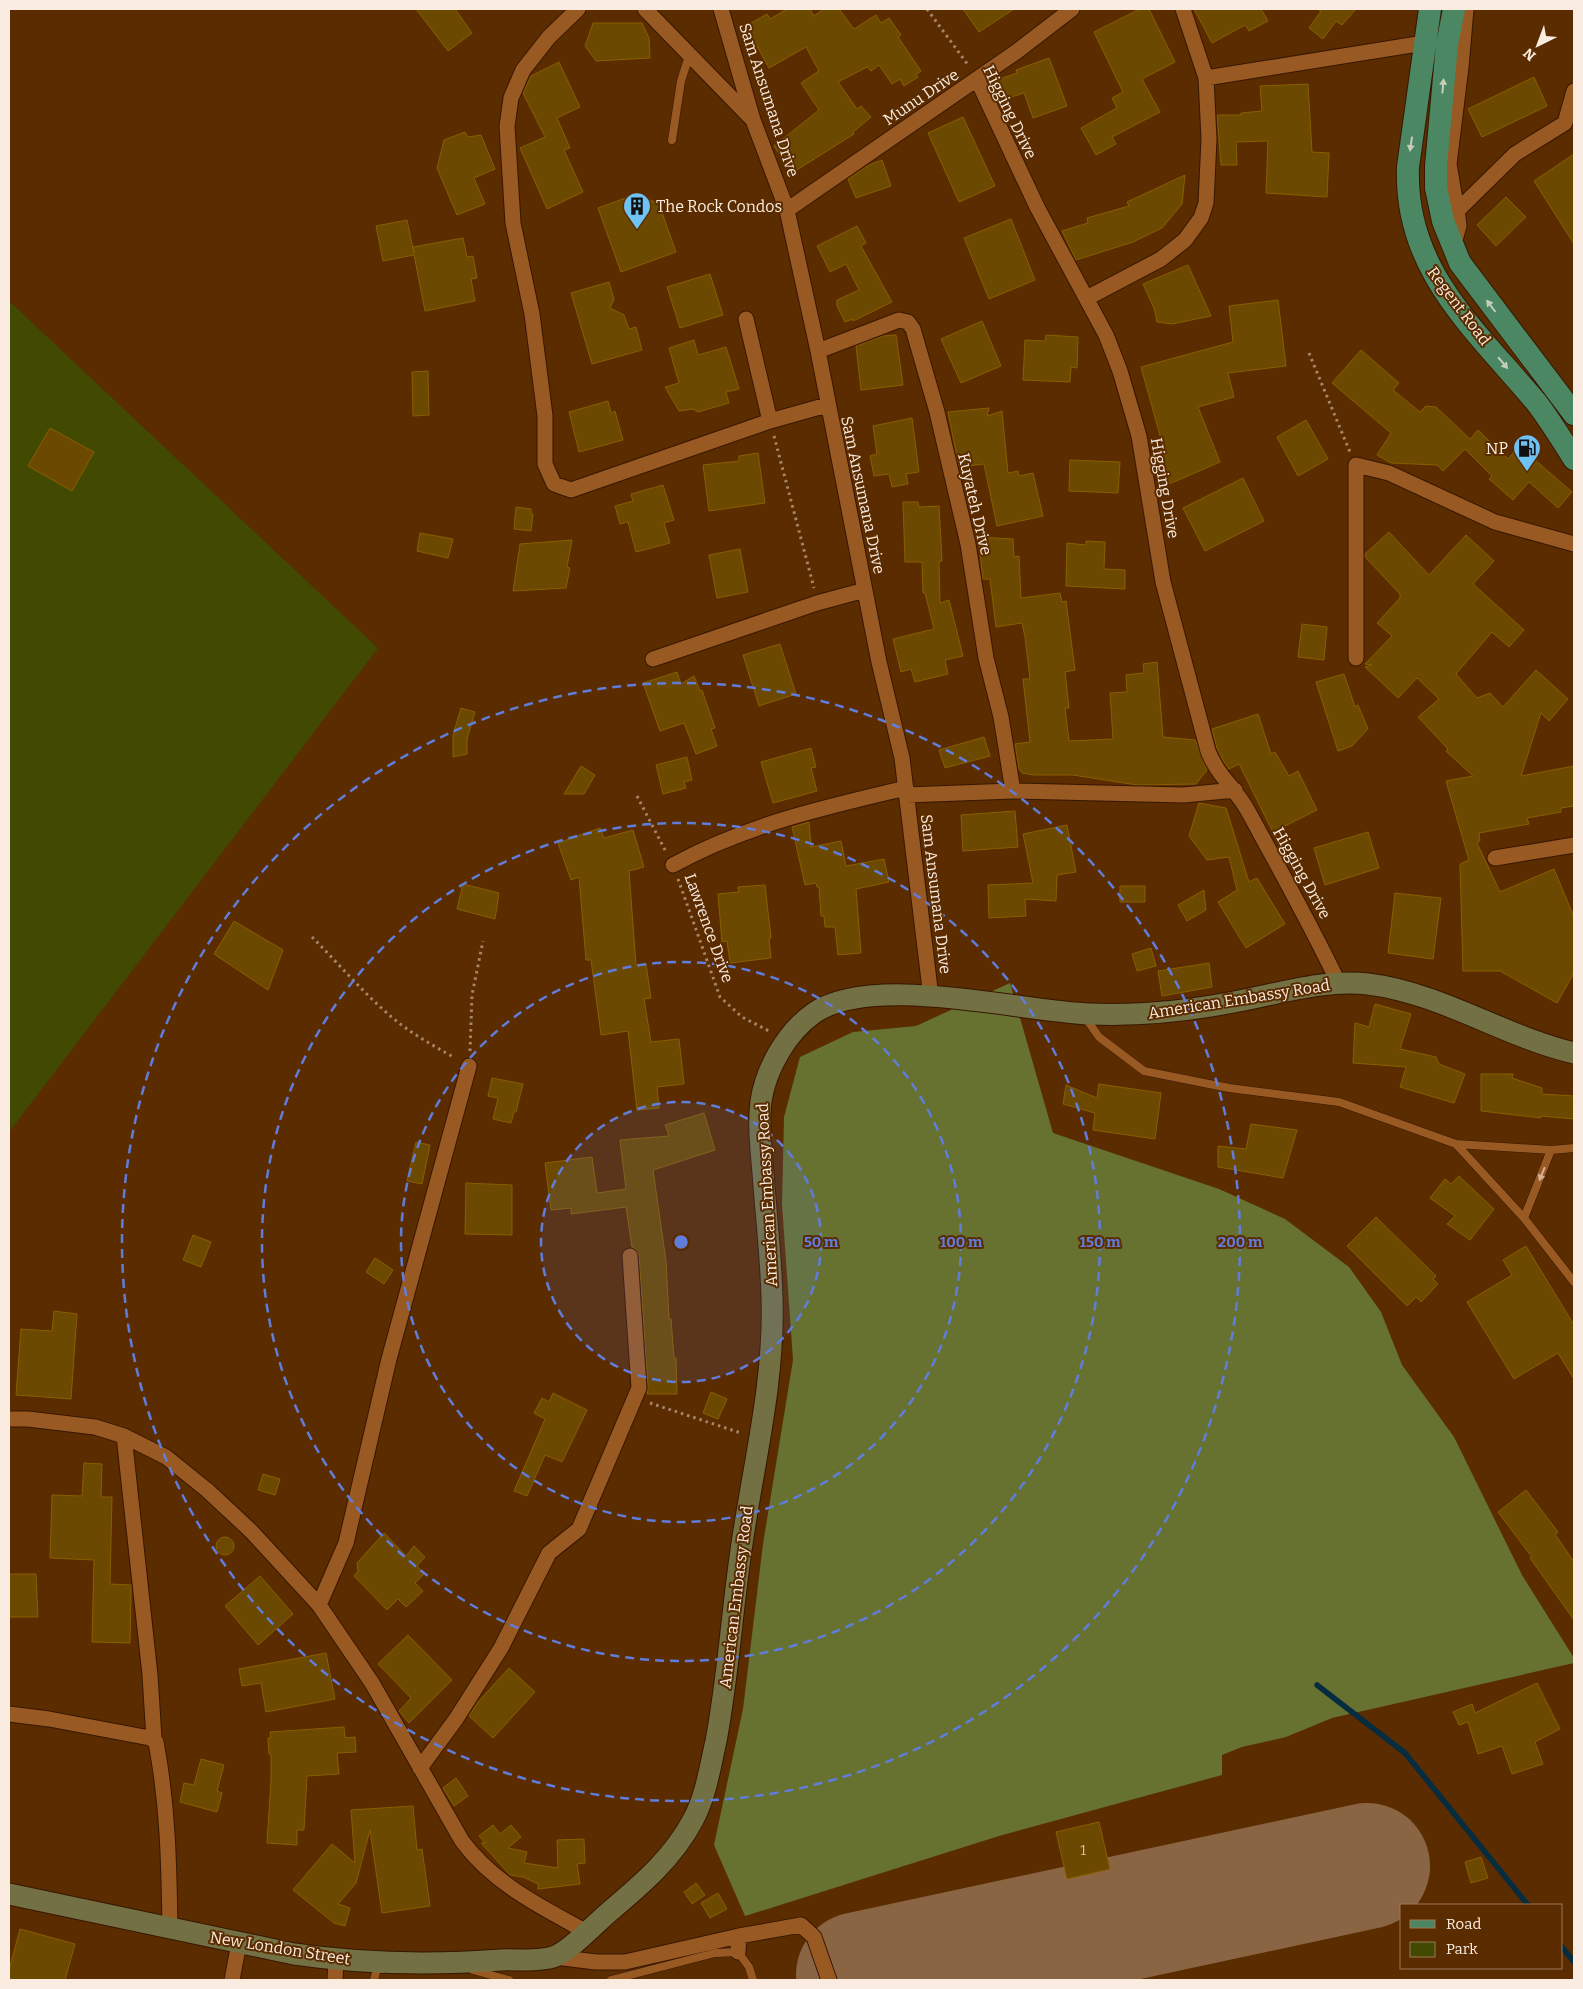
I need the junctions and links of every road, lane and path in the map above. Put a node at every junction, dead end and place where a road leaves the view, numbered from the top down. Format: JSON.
{"nodes":[{"id":1,"x":578,"y":9,"type":"edge"},
{"id":2,"x":645,"y":9,"type":"edge"},
{"id":3,"x":721,"y":9,"type":"edge"},
{"id":4,"x":928,"y":9,"type":"edge"},
{"id":5,"x":1072,"y":9,"type":"edge"},
{"id":6,"x":1183,"y":9,"type":"edge"},
{"id":7,"x":1430,"y":9,"type":"edge"},
{"id":8,"x":1454,"y":9,"type":"edge"},
{"id":9,"x":1466,"y":9,"type":"edge"},
{"id":10,"x":1424,"y":43,"type":"junction"},
{"id":11,"x":689,"y":56,"type":"junction"},
{"id":12,"x":1206,"y":78,"type":"junction"},
{"id":13,"x":977,"y":79,"type":"junction"},
{"id":14,"x":1574,"y":92,"type":"edge"},
{"id":15,"x":753,"y":120,"type":"junction"},
{"id":16,"x":672,"y":140,"type":"dead end"},
{"id":17,"x":787,"y":210,"type":"junction"},
{"id":18,"x":1457,"y":211,"type":"junction"},
{"id":19,"x":1454,"y":247,"type":"junction"},
{"id":20,"x":1087,"y":298,"type":"junction"},
{"id":21,"x":746,"y":320,"type":"dead end"},
{"id":22,"x":818,"y":351,"type":"junction"},
{"id":23,"x":1309,"y":353,"type":"dead end"},
{"id":24,"x":826,"y":405,"type":"junction"},
{"id":25,"x":1574,"y":414,"type":"edge"},
{"id":26,"x":770,"y":421,"type":"junction"},
{"id":27,"x":1574,"y":459,"type":"edge"},
{"id":28,"x":1356,"y":465,"type":"junction"},
{"id":29,"x":1574,"y":544,"type":"edge"},
{"id":30,"x":865,"y":590,"type":"junction"},
{"id":31,"x":818,"y":603,"type":"junction"},
{"id":32,"x":1356,"y":658,"type":"dead end"},
{"id":33,"x":653,"y":659,"type":"dead end"},
{"id":34,"x":1234,"y":790,"type":"junction"},
{"id":35,"x":1013,"y":791,"type":"junction"},
{"id":36,"x":906,"y":792,"type":"junction"},
{"id":37,"x":637,"y":796,"type":"dead end"},
{"id":38,"x":1574,"y":845,"type":"edge"},
{"id":39,"x":1495,"y":858,"type":"dead end"},
{"id":40,"x":673,"y":865,"type":"junction"},
{"id":41,"x":312,"y":937,"type":"dead end"},
{"id":42,"x":483,"y":942,"type":"dead end"},
{"id":43,"x":1339,"y":984,"type":"junction"},
{"id":44,"x":932,"y":997,"type":"junction"},
{"id":45,"x":1083,"y":1014,"type":"junction"},
{"id":46,"x":787,"y":1041,"type":"junction"},
{"id":47,"x":1574,"y":1053,"type":"edge"},
{"id":48,"x":469,"y":1066,"type":"junction"},
{"id":49,"x":1456,"y":1144,"type":"junction"},
{"id":50,"x":1574,"y":1148,"type":"edge"},
{"id":51,"x":1551,"y":1150,"type":"junction"},
{"id":52,"x":1524,"y":1218,"type":"junction"},
{"id":53,"x":630,"y":1256,"type":"dead end"},
{"id":54,"x":1574,"y":1282,"type":"edge"},
{"id":55,"x":634,"y":1398,"type":"junction"},
{"id":56,"x":9,"y":1419,"type":"edge"},
{"id":57,"x":124,"y":1436,"type":"junction"},
{"id":58,"x":759,"y":1438,"type":"junction"},
{"id":59,"x":319,"y":1605,"type":"junction"},
{"id":60,"x":9,"y":1714,"type":"edge"},
{"id":61,"x":154,"y":1739,"type":"junction"},
{"id":62,"x":420,"y":1768,"type":"junction"},
{"id":63,"x":9,"y":1894,"type":"edge"},
{"id":64,"x":170,"y":1929,"type":"junction"},
{"id":65,"x":587,"y":1932,"type":"junction"},
{"id":66,"x":739,"y":1936,"type":"junction"},
{"id":67,"x":239,"y":1943,"type":"junction"},
{"id":68,"x":738,"y":1952,"type":"junction"},
{"id":69,"x":555,"y":1957,"type":"junction"},
{"id":70,"x":335,"y":1970,"type":"edge"},
{"id":71,"x":232,"y":1980,"type":"edge"},
{"id":72,"x":374,"y":1980,"type":"edge"},
{"id":73,"x":509,"y":1980,"type":"edge"},
{"id":74,"x":611,"y":1980,"type":"edge"},
{"id":75,"x":753,"y":1980,"type":"edge"},
{"id":76,"x":829,"y":1980,"type":"edge"}],
"edges":[{"from":1,"to":26,"type":"street"},
{"from":2,"to":11,"type":"street"},
{"from":3,"to":15,"type":"street","name":"Sam Ansumana Drive"},
{"from":4,"to":13,"type":"path","name":"Higging Drive"},
{"from":5,"to":13,"type":"street","name":"Munu Drive"},
{"from":6,"to":12,"type":"street"},
{"from":7,"to":10,"type":"main road","name":"Regent Road"},
{"from":19,"to":8,"type":"main road","name":"Regent Road","one_way":true},
{"from":9,"to":18,"type":"street"},
{"from":10,"to":12,"type":"street"},
{"from":10,"to":27,"type":"main road","name":"Regent Road","one_way":true},
{"from":11,"to":15,"type":"street"},
{"from":11,"to":16,"type":"lane"},
{"from":12,"to":20,"type":"street"},
{"from":13,"to":17,"type":"street","name":"Munu Drive"},
{"from":13,"to":20,"type":"street","name":"Higging Drive"},
{"from":14,"to":18,"type":"street"},
{"from":15,"to":17,"type":"street","name":"Sam Ansumana Drive"},
{"from":17,"to":22,"type":"street","name":"Sam Ansumana Drive"},
{"from":18,"to":19,"type":"street"},
{"from":25,"to":19,"type":"main road","name":"Regent Road","one_way":true},
{"from":20,"to":34,"type":"street","name":"Higging Drive"},
{"from":21,"to":26,"type":"street"},
{"from":22,"to":24,"type":"street","name":"Sam Ansumana Drive"},
{"from":22,"to":35,"type":"street","name":"Kuyateh Drive"},
{"from":23,"to":28,"type":"path"},
{"from":24,"to":26,"type":"street"},
{"from":24,"to":30,"type":"street","name":"Sam Ansumana Drive"},
{"from":26,"to":31,"type":"path"},
{"from":28,"to":29,"type":"street"},
{"from":28,"to":32,"type":"street"},
{"from":30,"to":31,"type":"street"},
{"from":30,"to":36,"type":"street","name":"Sam Ansumana Drive"},
{"from":31,"to":33,"type":"street"},
{"from":34,"to":35,"type":"street"},
{"from":34,"to":43,"type":"street","name":"Higging Drive"},
{"from":35,"to":36,"type":"street"},
{"from":36,"to":40,"type":"street"},
{"from":36,"to":44,"type":"street","name":"Sam Ansumana Drive"},
{"from":37,"to":40,"type":"path","name":"Lawrence Drive"},
{"from":38,"to":39,"type":"street"},
{"from":40,"to":46,"type":"path","name":"Lawrence Drive"},
{"from":41,"to":48,"type":"path"},
{"from":42,"to":48,"type":"path"},
{"from":43,"to":45,"type":"street","name":"American Embassy Road"},
{"from":43,"to":47,"type":"street","name":"American Embassy Road"},
{"from":44,"to":45,"type":"street","name":"American Embassy Road"},
{"from":44,"to":46,"type":"street","name":"American Embassy Road"},
{"from":45,"to":49,"type":"lane"},
{"from":46,"to":58,"type":"street","name":"American Embassy Road"},
{"from":48,"to":59,"type":"street"},
{"from":49,"to":51,"type":"lane"},
{"from":49,"to":52,"type":"lane"},
{"from":50,"to":51,"type":"lane"},
{"from":51,"to":52,"type":"lane","one_way":true},
{"from":52,"to":54,"type":"lane"},
{"from":53,"to":55,"type":"street"},
{"from":55,"to":58,"type":"path"},
{"from":55,"to":62,"type":"street"},
{"from":56,"to":57,"type":"street"},
{"from":57,"to":59,"type":"street"},
{"from":57,"to":61,"type":"street"},
{"from":58,"to":65,"type":"street","name":"American Embassy Road"},
{"from":59,"to":62,"type":"street"},
{"from":60,"to":61,"type":"street"},
{"from":61,"to":64,"type":"street"},
{"from":62,"to":65,"type":"street"},
{"from":63,"to":64,"type":"street","name":"New London Street"},
{"from":64,"to":67,"type":"street","name":"New London Street"},
{"from":65,"to":69,"type":"street","name":"American Embassy Road"},
{"from":66,"to":68,"type":"street"},
{"from":66,"to":69,"type":"street"},
{"from":66,"to":76,"type":"street"},
{"from":67,"to":70,"type":"street","name":"New London Street"},
{"from":67,"to":71,"type":"street"},
{"from":68,"to":74,"type":"lane"},
{"from":68,"to":75,"type":"lane"},
{"from":69,"to":70,"type":"street","name":"New London Street"},
{"from":72,"to":73,"type":"lane"}]}
